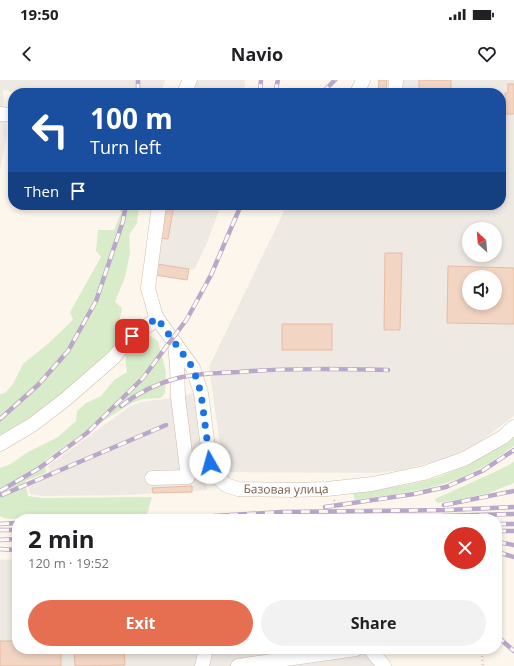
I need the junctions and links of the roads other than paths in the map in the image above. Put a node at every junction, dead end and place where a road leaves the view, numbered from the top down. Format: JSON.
{"nodes":[{"id":1,"x":158,"y":210,"type":"edge"},
{"id":2,"x":157,"y":318,"type":"junction"},
{"id":3,"x":174,"y":342,"type":"junction"},
{"id":4,"x":514,"y":427,"type":"edge"},
{"id":5,"x":0,"y":444,"type":"edge"},
{"id":6,"x":152,"y":478,"type":"dead end"},
{"id":7,"x":205,"y":654,"type":"edge"},
{"id":8,"x":321,"y":654,"type":"edge"},
{"id":9,"x":374,"y":654,"type":"edge"},
{"id":10,"x":202,"y":666,"type":"edge"},
{"id":11,"x":238,"y":666,"type":"edge"},
{"id":12,"x":384,"y":666,"type":"edge"}],
"edges":[{"from":1,"to":2,"type":"lane","name":"Базовая улица"},
{"from":2,"to":3,"type":"lane","name":"Базовая улица"},
{"from":2,"to":5,"type":"lane"},
{"from":3,"to":4,"type":"lane","name":"Базовая улица"},
{"from":3,"to":6,"type":"lane"},
{"from":7,"to":10,"type":"lane"},
{"from":8,"to":11,"type":"lane"},
{"from":9,"to":12,"type":"lane"}]}
